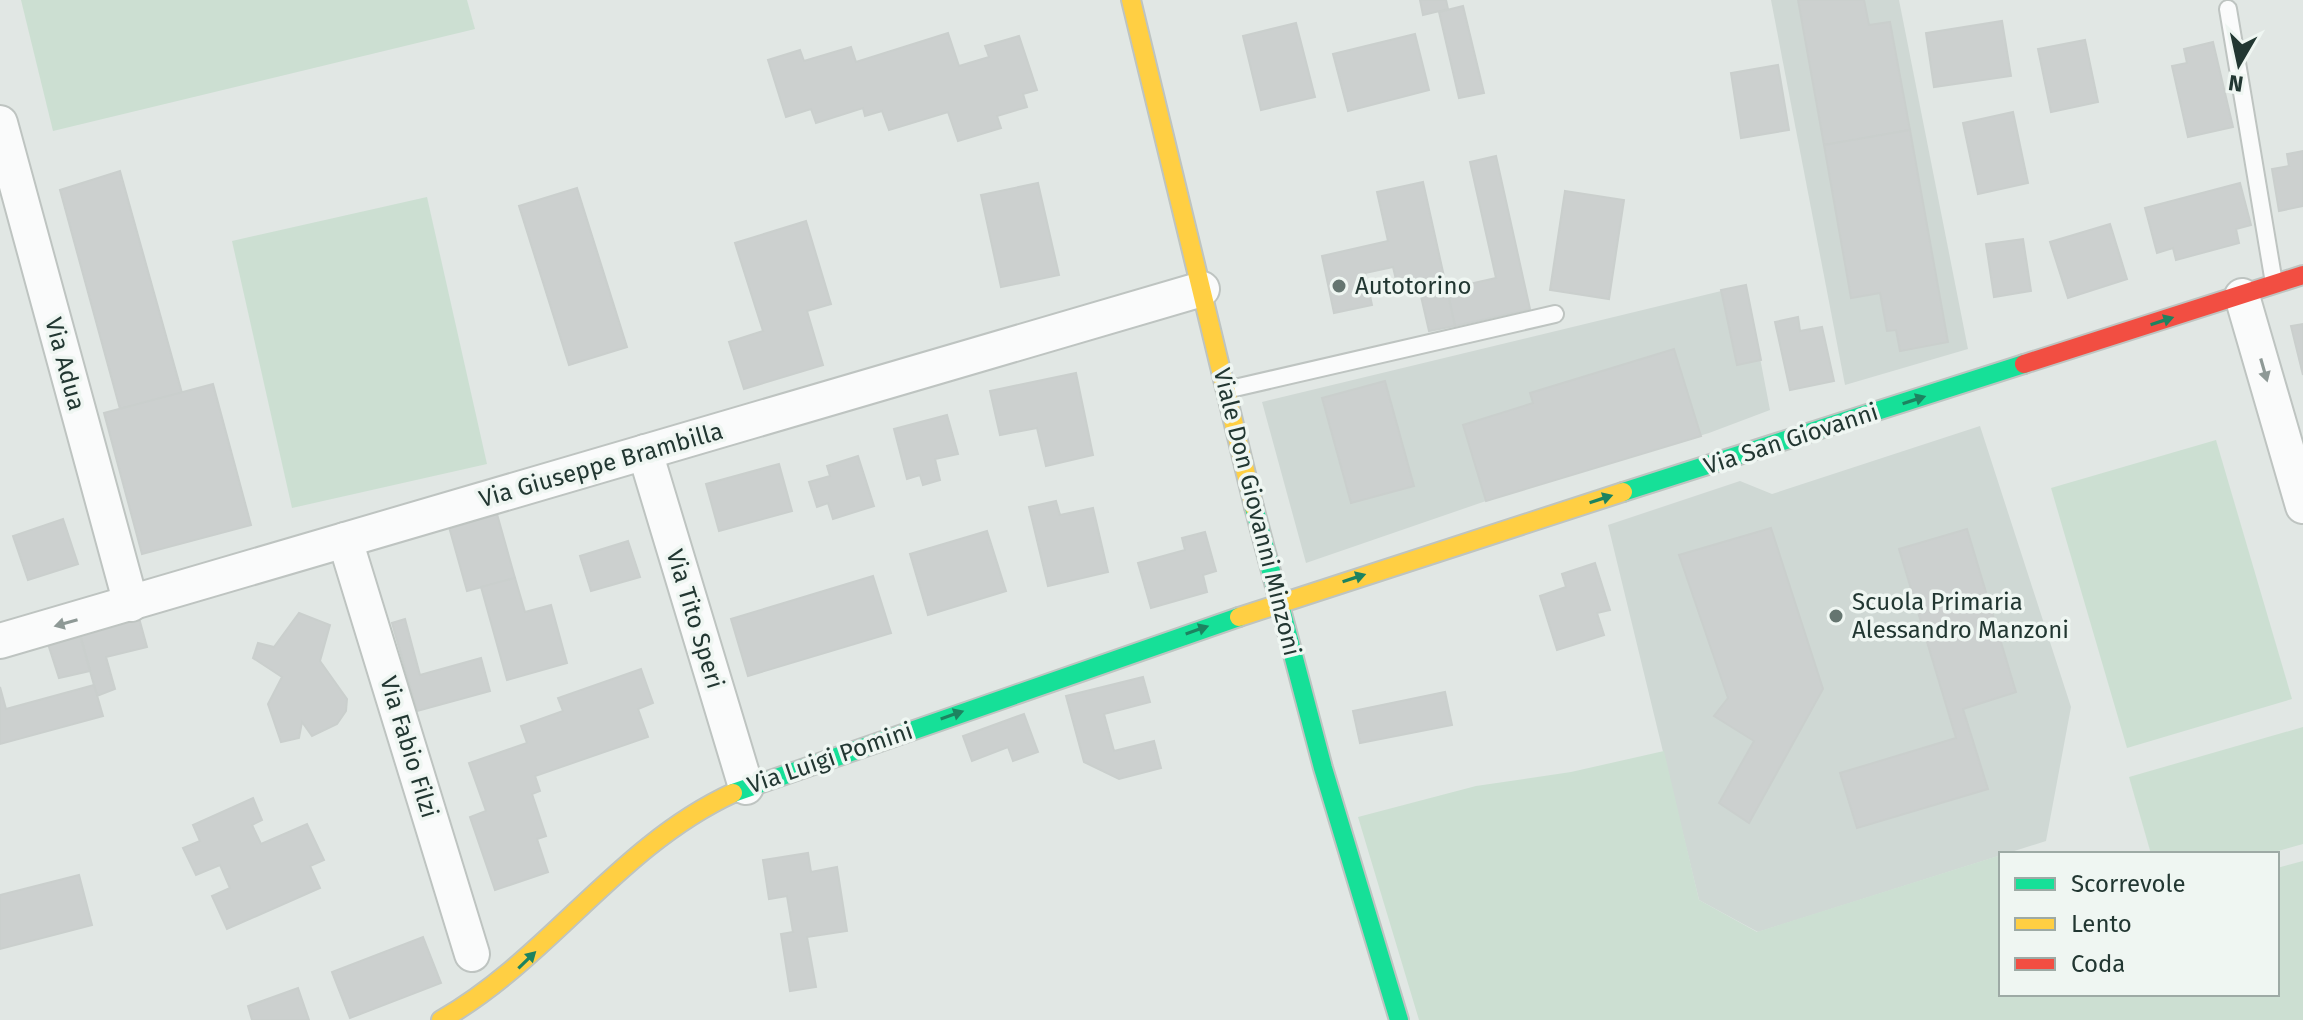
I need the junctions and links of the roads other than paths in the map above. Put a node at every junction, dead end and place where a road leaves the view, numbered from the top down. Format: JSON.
{"nodes":[{"id":1,"x":1131,"y":0,"type":"edge"},
{"id":2,"x":2228,"y":9,"type":"dead end"},
{"id":3,"x":0,"y":123,"type":"edge"},
{"id":4,"x":8,"y":182,"type":"edge"},
{"id":5,"x":2303,"y":275,"type":"edge"},
{"id":6,"x":2274,"y":285,"type":"junction"},
{"id":7,"x":1202,"y":289,"type":"junction"},
{"id":8,"x":2242,"y":296,"type":"junction"},
{"id":9,"x":1555,"y":314,"type":"dead end"},
{"id":10,"x":1226,"y":390,"type":"junction"},
{"id":11,"x":645,"y":452,"type":"junction"},
{"id":12,"x":2303,"y":506,"type":"edge"},
{"id":13,"x":345,"y":540,"type":"junction"},
{"id":14,"x":1280,"y":602,"type":"junction"},
{"id":15,"x":131,"y":604,"type":"junction"},
{"id":16,"x":0,"y":641,"type":"edge"},
{"id":17,"x":746,"y":787,"type":"junction"},
{"id":18,"x":472,"y":954,"type":"dead end"},
{"id":19,"x":441,"y":1020,"type":"edge"},
{"id":20,"x":1399,"y":1020,"type":"edge"}],
"edges":[{"from":1,"to":7,"type":"street","name":"Viale Don Giovanni Minzoni"},
{"from":2,"to":6,"type":"lane"},
{"from":3,"to":4,"type":"street","name":"Via Adua"},
{"from":4,"to":15,"type":"street","name":"Via Adua"},
{"from":5,"to":6,"type":"street","name":"Via San Giovanni"},
{"from":6,"to":8,"type":"street","name":"Via San Giovanni"},
{"from":7,"to":10,"type":"street","name":"Viale Don Giovanni Minzoni"},
{"from":7,"to":11,"type":"street","name":"Via Giuseppe Brambilla"},
{"from":8,"to":12,"type":"street","one_way":true},
{"from":14,"to":8,"type":"street","name":"Via San Giovanni","one_way":true},
{"from":9,"to":10,"type":"lane"},
{"from":10,"to":14,"type":"street","name":"Viale Don Giovanni Minzoni"},
{"from":11,"to":13,"type":"street","name":"Via Giuseppe Brambilla"},
{"from":11,"to":17,"type":"street","name":"Via Tito Speri"},
{"from":13,"to":15,"type":"street","name":"Via Giuseppe Brambilla"},
{"from":13,"to":18,"type":"street","name":"Via Fabio Filzi"},
{"from":17,"to":14,"type":"street","name":"Via Luigi Pomini","one_way":true},
{"from":14,"to":20,"type":"street","name":"Viale Don Giovanni Minzoni"},
{"from":15,"to":16,"type":"street","name":"Via Giuseppe Brambilla","one_way":true},
{"from":19,"to":17,"type":"street","name":"Via Luigi Pomini","one_way":true}]}
